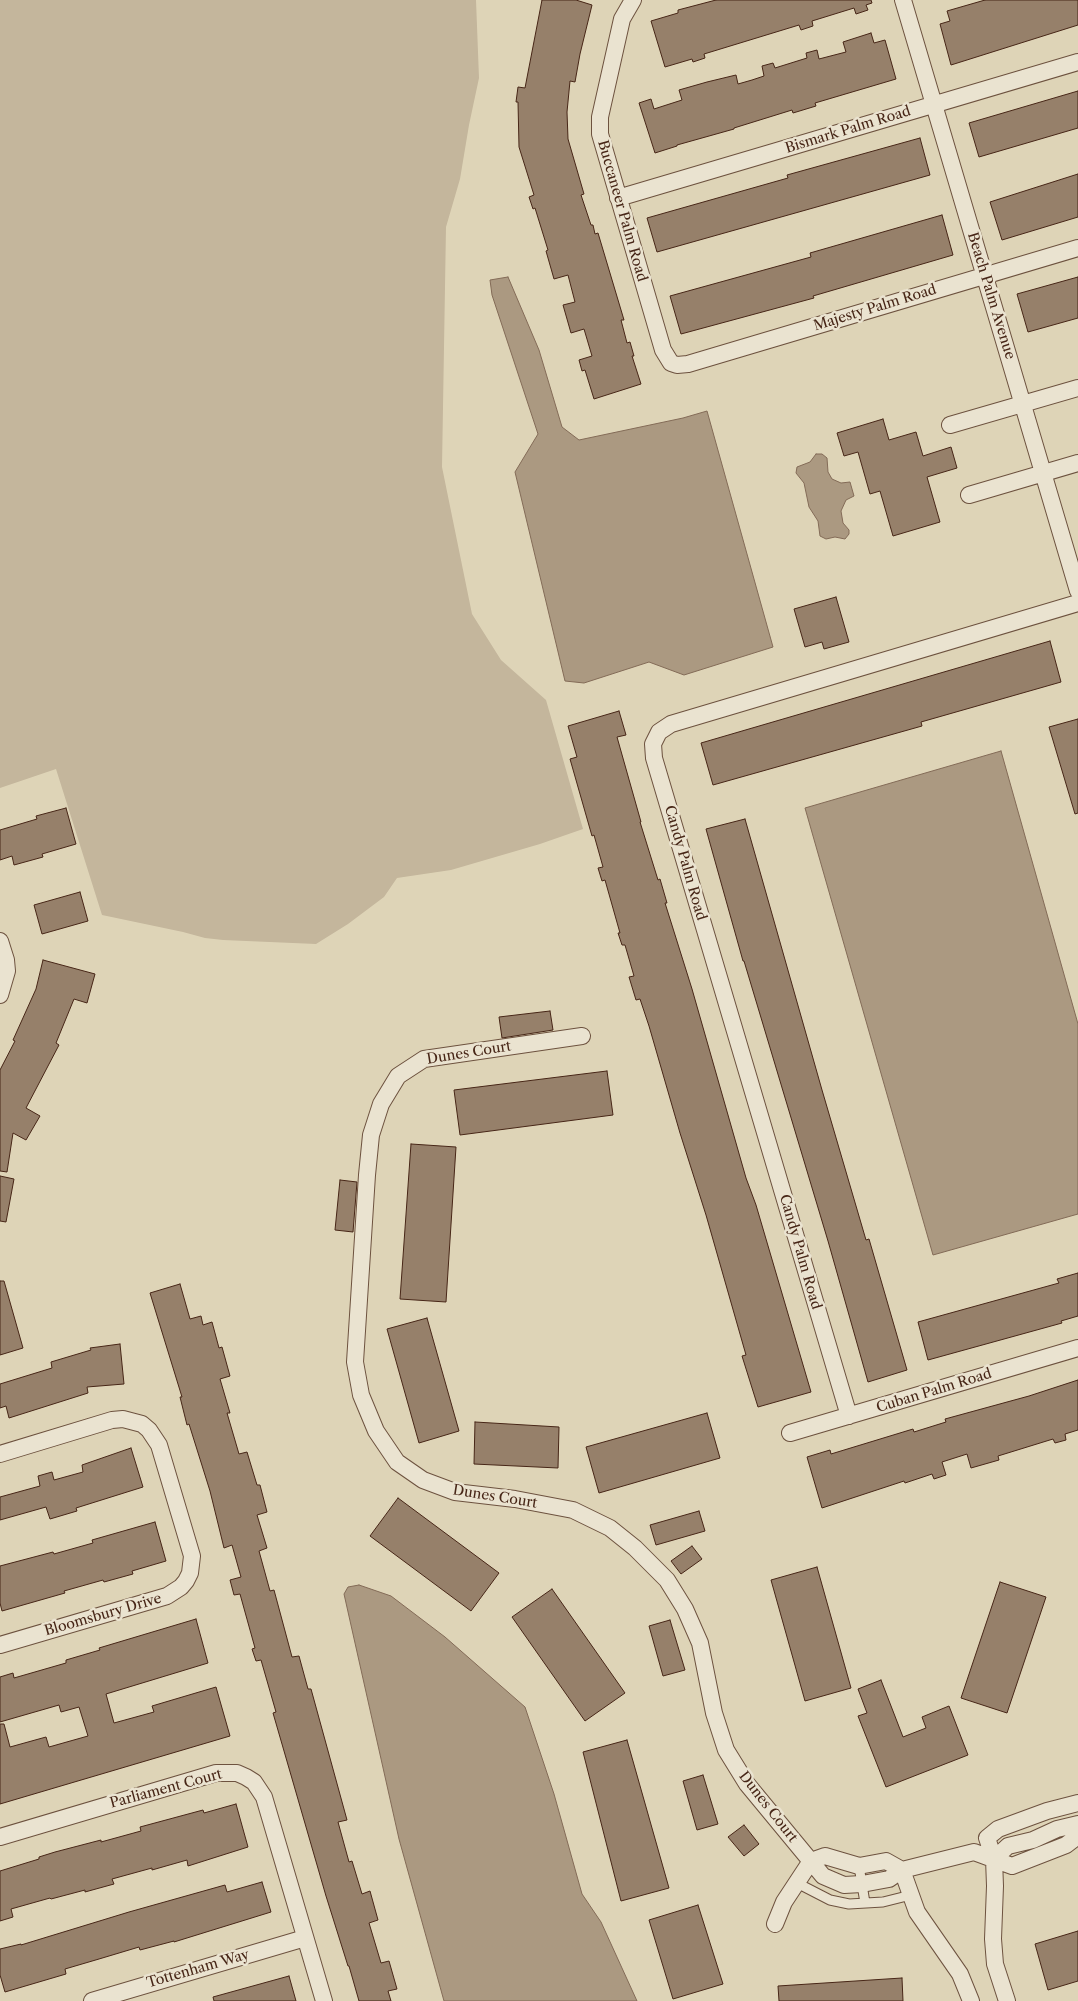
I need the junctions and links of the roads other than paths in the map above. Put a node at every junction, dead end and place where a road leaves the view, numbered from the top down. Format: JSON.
{"nodes":[{"id":1,"x":633,"y":0,"type":"edge"},
{"id":2,"x":903,"y":0,"type":"edge"},
{"id":3,"x":1078,"y":62,"type":"edge"},
{"id":4,"x":934,"y":104,"type":"junction"},
{"id":5,"x":618,"y":198,"type":"junction"},
{"id":6,"x":1078,"y":248,"type":"edge"},
{"id":7,"x":985,"y":275,"type":"junction"},
{"id":8,"x":671,"y":363,"type":"joint"},
{"id":9,"x":1078,"y":388,"type":"edge"},
{"id":10,"x":1023,"y":404,"type":"junction"},
{"id":11,"x":950,"y":424,"type":"dead end"},
{"id":12,"x":1078,"y":463,"type":"edge"},
{"id":13,"x":1043,"y":473,"type":"junction"},
{"id":14,"x":969,"y":494,"type":"dead end"},
{"id":15,"x":1078,"y":591,"type":"edge"},
{"id":16,"x":1078,"y":604,"type":"edge"},
{"id":17,"x":0,"y":941,"type":"edge"},
{"id":18,"x":0,"y":995,"type":"edge"},
{"id":19,"x":582,"y":1036,"type":"dead end"},
{"id":20,"x":1078,"y":1348,"type":"edge"},
{"id":21,"x":849,"y":1416,"type":"junction"},
{"id":22,"x":790,"y":1433,"type":"dead end"},
{"id":23,"x":0,"y":1454,"type":"edge"},
{"id":24,"x":0,"y":1645,"type":"edge"},
{"id":25,"x":1078,"y":1803,"type":"edge"},
{"id":26,"x":1078,"y":1824,"type":"edge"},
{"id":27,"x":1029,"y":1830,"type":"junction"},
{"id":28,"x":1078,"y":1836,"type":"edge"},
{"id":29,"x":0,"y":1837,"type":"edge"},
{"id":30,"x":1041,"y":1856,"type":"junction"},
{"id":31,"x":994,"y":1858,"type":"junction"},
{"id":32,"x":811,"y":1861,"type":"junction"},
{"id":33,"x":859,"y":1866,"type":"junction"},
{"id":34,"x":902,"y":1870,"type":"junction"},
{"id":35,"x":797,"y":1883,"type":"junction"},
{"id":36,"x":862,"y":1884,"type":"junction"},
{"id":37,"x":911,"y":1895,"type":"junction"},
{"id":38,"x":865,"y":1903,"type":"junction"},
{"id":39,"x":776,"y":1924,"type":"dead end"},
{"id":40,"x":305,"y":1938,"type":"junction"},
{"id":41,"x":92,"y":2001,"type":"edge"},
{"id":42,"x":324,"y":2001,"type":"edge"},
{"id":43,"x":971,"y":2001,"type":"edge"},
{"id":44,"x":1007,"y":2001,"type":"edge"}],
"edges":[{"from":1,"to":5,"type":"street","name":"Buccaneer Palm Road"},
{"from":2,"to":4,"type":"street","name":"Beach Palm Avenue"},
{"from":3,"to":4,"type":"street","name":"Bismark Palm Road"},
{"from":4,"to":5,"type":"street","name":"Bismark Palm Road"},
{"from":4,"to":7,"type":"street","name":"Beach Palm Avenue"},
{"from":5,"to":8,"type":"street","name":"Buccaneer Palm Road"},
{"from":6,"to":7,"type":"street","name":"Majesty Palm Road"},
{"from":7,"to":8,"type":"street","name":"Majesty Palm Road"},
{"from":7,"to":10,"type":"street","name":"Beach Palm Avenue"},
{"from":9,"to":10,"type":"street"},
{"from":10,"to":11,"type":"street"},
{"from":10,"to":13,"type":"street","name":"Beach Palm Avenue"},
{"from":12,"to":13,"type":"street"},
{"from":13,"to":14,"type":"street"},
{"from":13,"to":15,"type":"street","name":"Beach Palm Avenue"},
{"from":16,"to":21,"type":"street","name":"Candy Palm Road"},
{"from":17,"to":18,"type":"street"},
{"from":19,"to":32,"type":"street","name":"Dunes Court"},
{"from":20,"to":21,"type":"street","name":"Cuban Palm Road"},
{"from":21,"to":22,"type":"street","name":"Cuban Palm Road"},
{"from":23,"to":24,"type":"street","name":"Bloomsbury Drive"},
{"from":25,"to":27,"type":"street"},
{"from":26,"to":27,"type":"street"},
{"from":27,"to":30,"type":"lane"},
{"from":27,"to":31,"type":"street"},
{"from":27,"to":31,"type":"street"},
{"from":28,"to":30,"type":"street","name":"Dunes Court"},
{"from":29,"to":40,"type":"street","name":"Parliament Court"},
{"from":30,"to":31,"type":"street","name":"Dunes Court"},
{"from":31,"to":34,"type":"street","name":"Dunes Court"},
{"from":31,"to":44,"type":"street"},
{"from":32,"to":33,"type":"street"},
{"from":32,"to":35,"type":"street"},
{"from":32,"to":36,"type":"street","name":"Dunes Court"},
{"from":33,"to":34,"type":"street"},
{"from":33,"to":36,"type":"lane"},
{"from":34,"to":36,"type":"street","name":"Dunes Court"},
{"from":34,"to":37,"type":"street"},
{"from":35,"to":38,"type":"lane"},
{"from":35,"to":39,"type":"street"},
{"from":36,"to":38,"type":"lane"},
{"from":37,"to":38,"type":"lane"},
{"from":37,"to":43,"type":"street"},
{"from":40,"to":41,"type":"street","name":"Tottenham Way"},
{"from":40,"to":42,"type":"street","name":"Parliament Court"}]}
